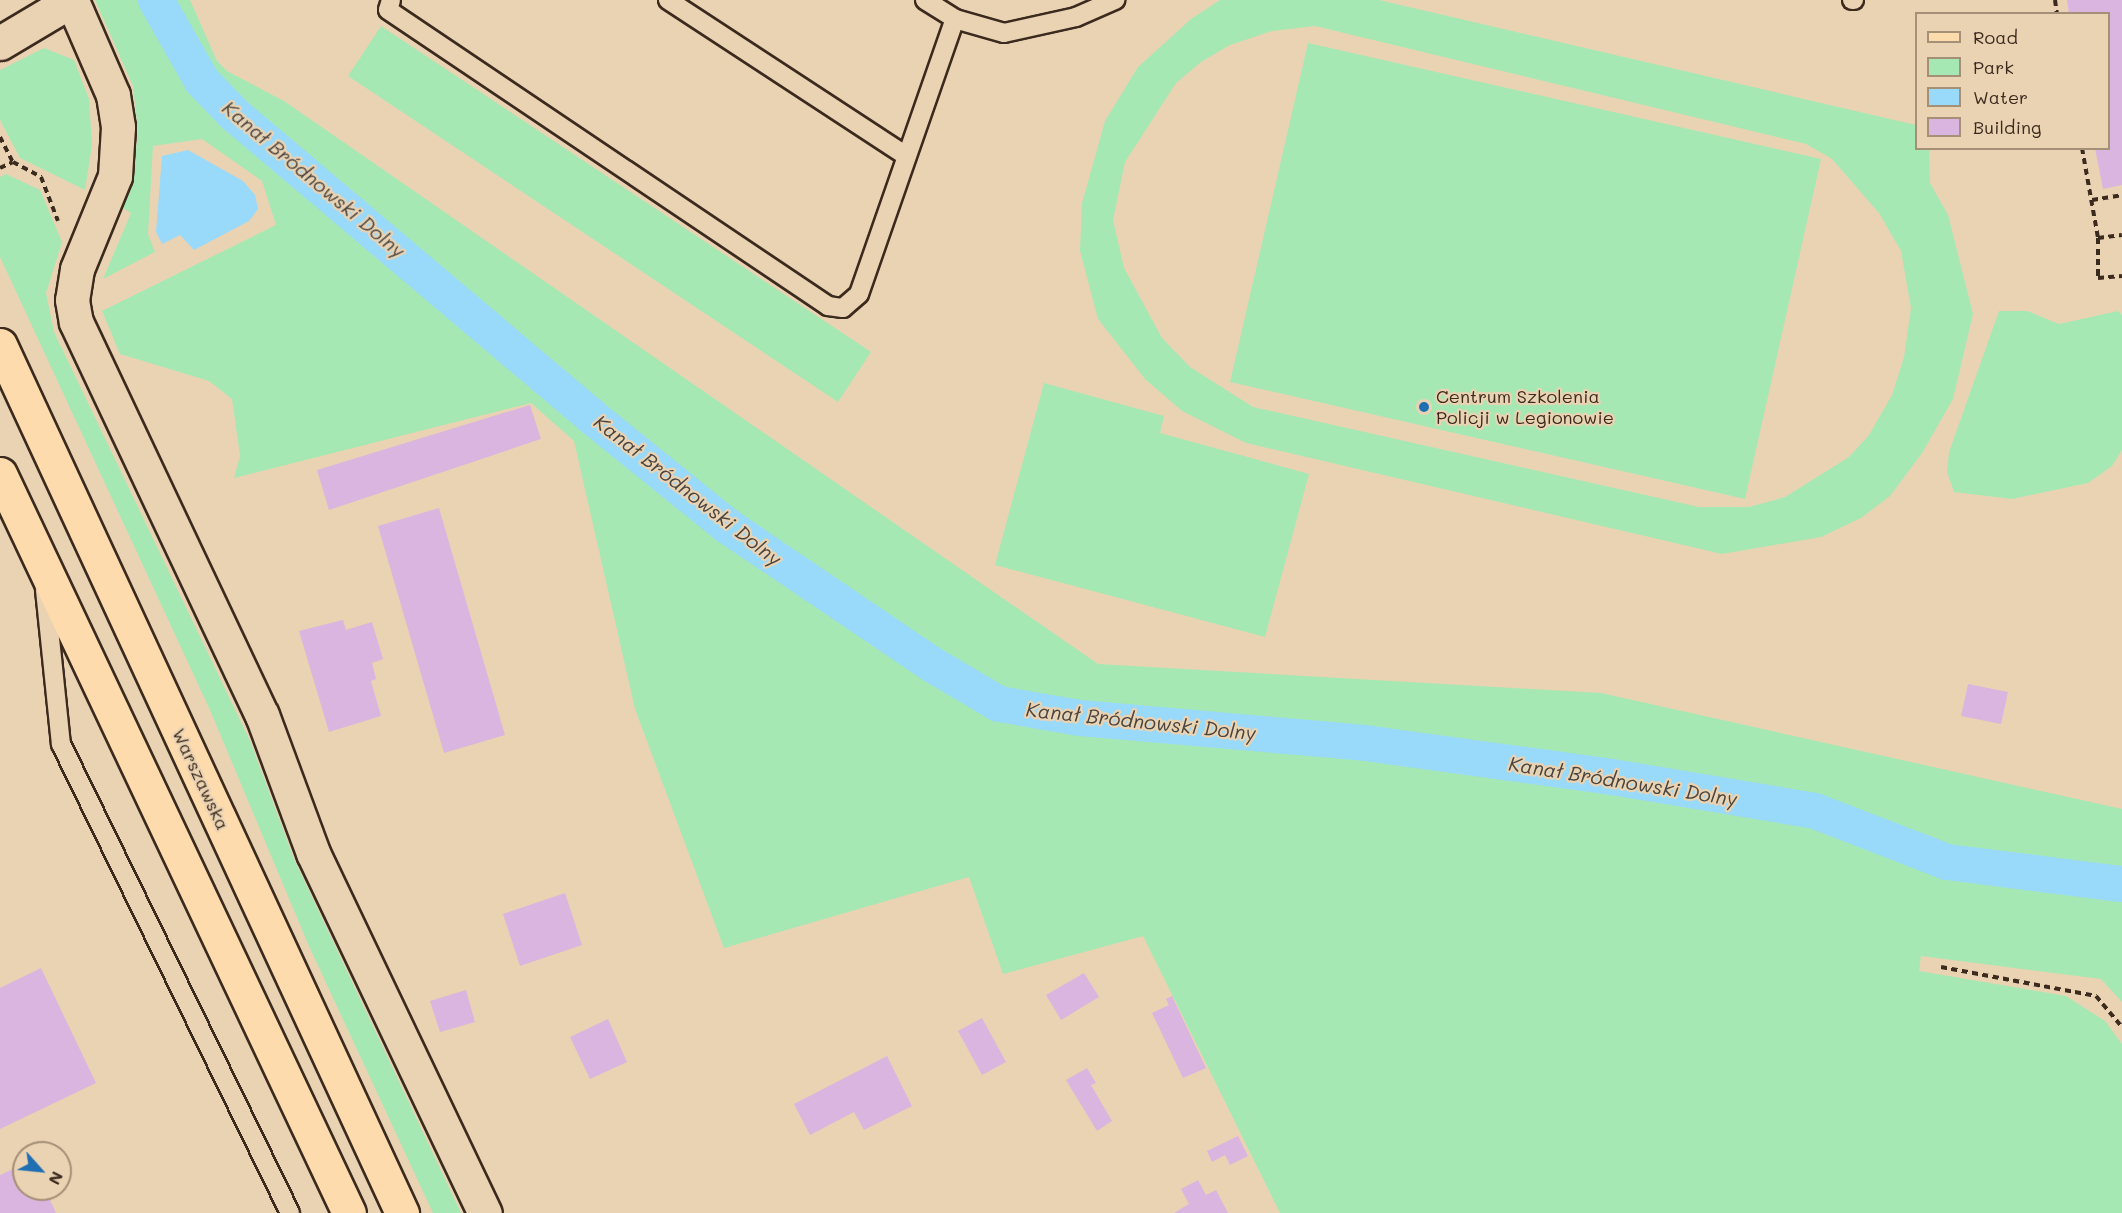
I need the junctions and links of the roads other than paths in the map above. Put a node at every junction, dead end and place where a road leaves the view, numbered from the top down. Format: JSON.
{"nodes":[{"id":1,"x":391,"y":0,"type":"edge"},
{"id":2,"x":668,"y":0,"type":"edge"},
{"id":3,"x":925,"y":0,"type":"edge"},
{"id":4,"x":1115,"y":0,"type":"edge"},
{"id":5,"x":73,"y":2,"type":"edge"},
{"id":6,"x":955,"y":19,"type":"junction"},
{"id":7,"x":0,"y":43,"type":"edge"},
{"id":8,"x":906,"y":156,"type":"junction"},
{"id":9,"x":0,"y":345,"type":"edge"},
{"id":10,"x":0,"y":474,"type":"edge"},
{"id":11,"x":43,"y":564,"type":"junction"},
{"id":12,"x":290,"y":1213,"type":"edge"},
{"id":13,"x":349,"y":1213,"type":"edge"},
{"id":14,"x":402,"y":1213,"type":"edge"},
{"id":15,"x":485,"y":1213,"type":"edge"}],
"edges":[{"from":1,"to":8,"type":"lane"},
{"from":2,"to":8,"type":"lane"},
{"from":3,"to":6,"type":"lane"},
{"from":4,"to":6,"type":"lane"},
{"from":5,"to":7,"type":"street"},
{"from":5,"to":15,"type":"street"},
{"from":6,"to":8,"type":"lane"},
{"from":9,"to":14,"type":"main road","name":"Warszawska"},
{"from":10,"to":11,"type":"main road"},
{"from":11,"to":12,"type":"lane"},
{"from":11,"to":13,"type":"main road"}]}
